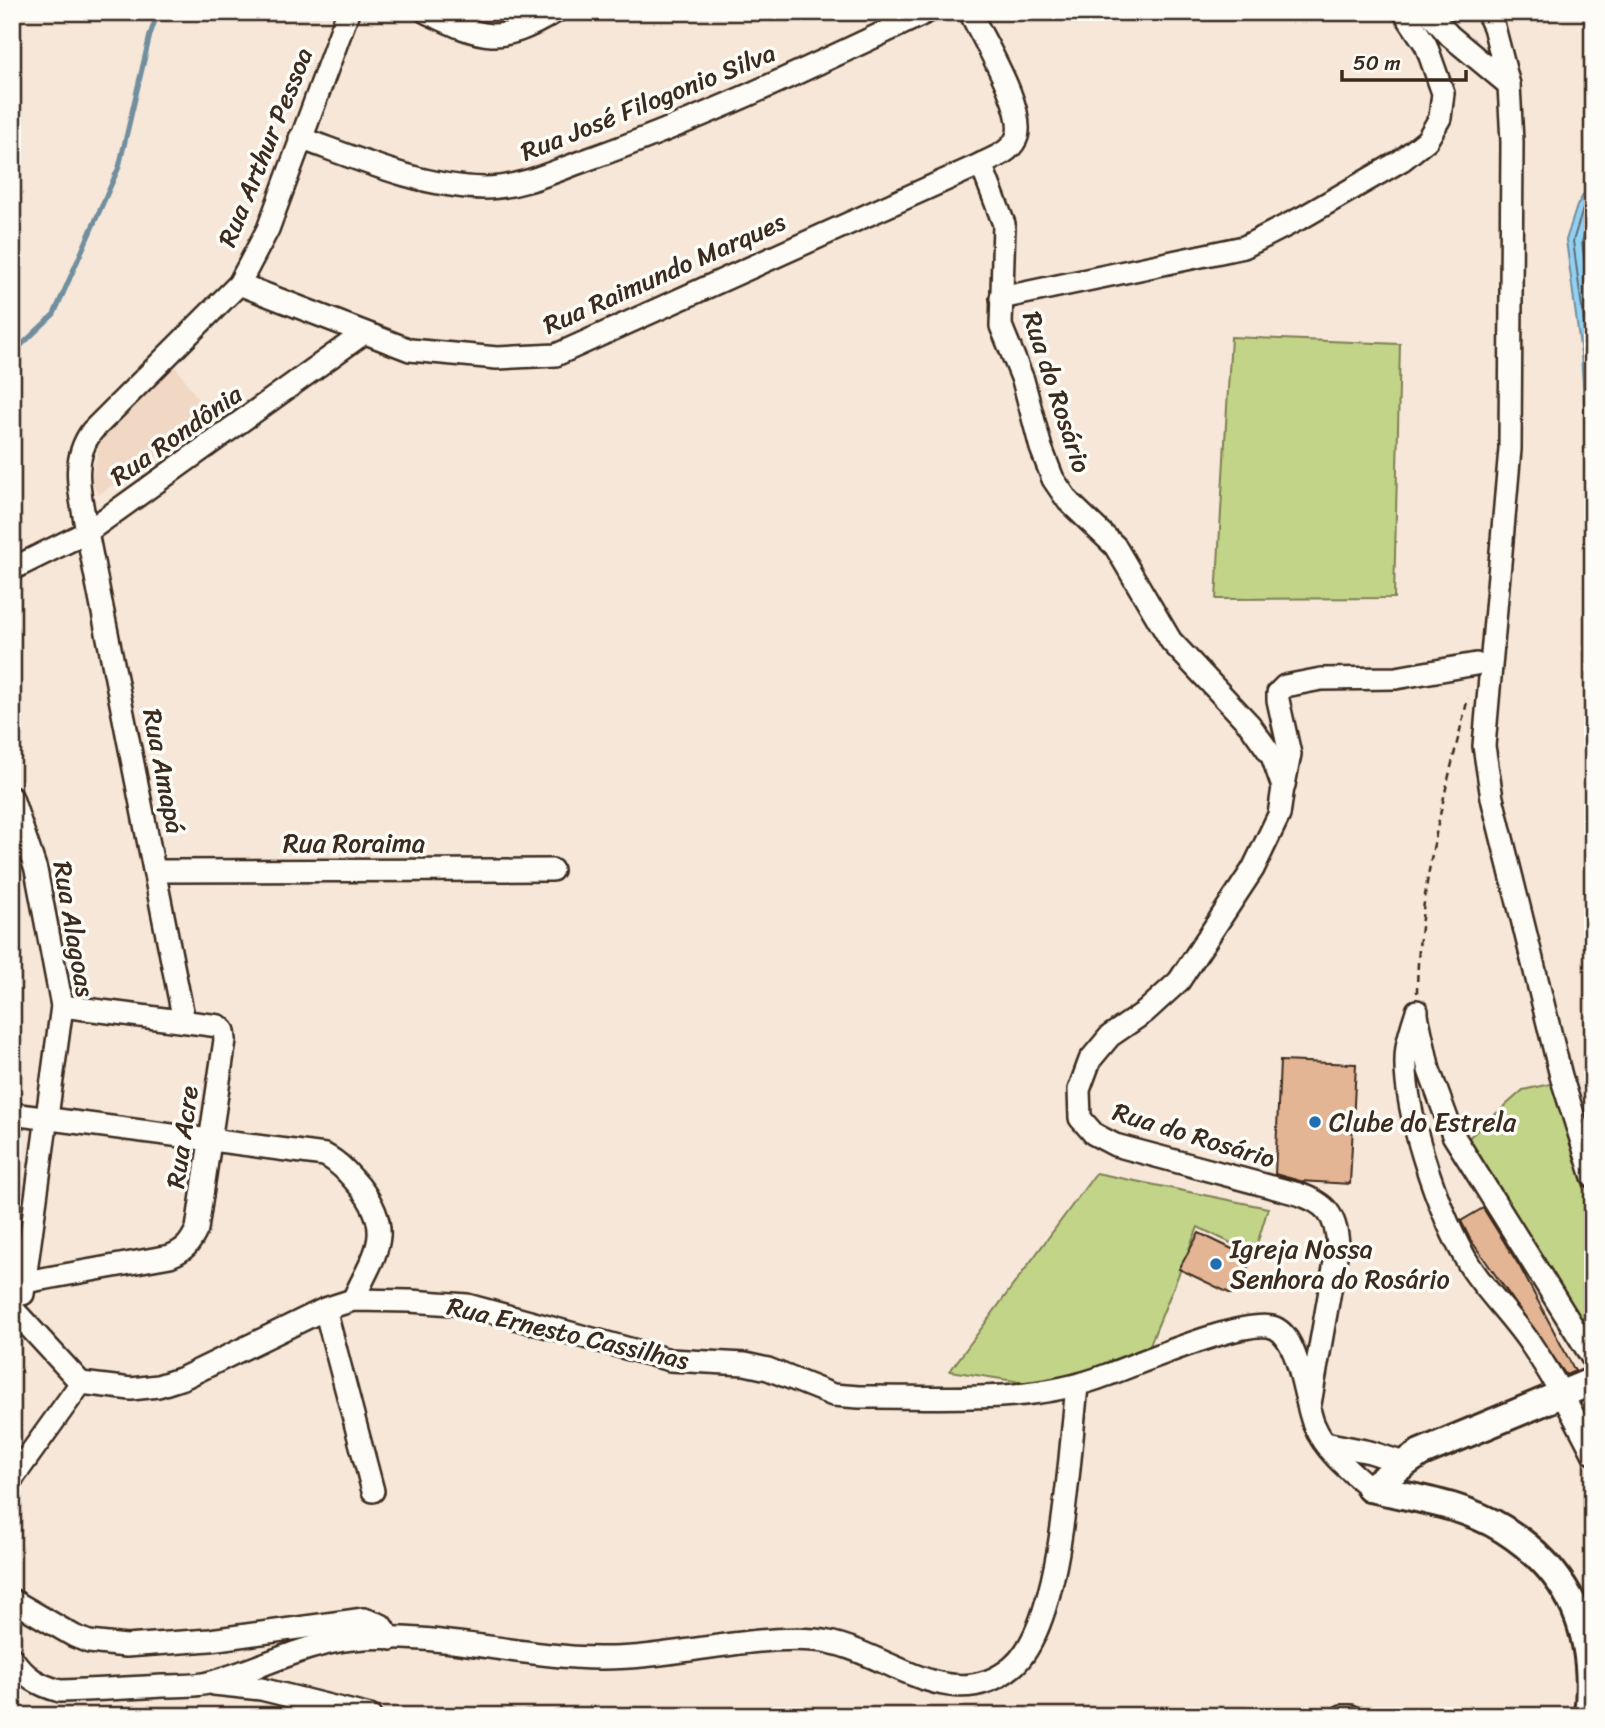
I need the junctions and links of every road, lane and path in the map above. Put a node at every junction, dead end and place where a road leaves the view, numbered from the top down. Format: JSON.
{"nodes":[{"id":1,"x":348,"y":12,"type":"edge"},
{"id":2,"x":426,"y":12,"type":"edge"},
{"id":3,"x":555,"y":12,"type":"edge"},
{"id":4,"x":927,"y":12,"type":"edge"},
{"id":5,"x":970,"y":12,"type":"edge"},
{"id":6,"x":1404,"y":12,"type":"edge"},
{"id":7,"x":1428,"y":12,"type":"edge"},
{"id":8,"x":1487,"y":12,"type":"edge"},
{"id":9,"x":1510,"y":85,"type":"junction"},
{"id":10,"x":300,"y":138,"type":"junction"},
{"id":11,"x":981,"y":164,"type":"junction"},
{"id":12,"x":239,"y":284,"type":"junction"},
{"id":13,"x":1000,"y":298,"type":"junction"},
{"id":14,"x":364,"y":333,"type":"junction"},
{"id":15,"x":88,"y":532,"type":"junction"},
{"id":16,"x":12,"y":569,"type":"edge"},
{"id":17,"x":1476,"y":664,"type":"joint"},
{"id":18,"x":1283,"y":787,"type":"junction"},
{"id":19,"x":13,"y":804,"type":"edge"},
{"id":20,"x":552,"y":870,"type":"dead end"},
{"id":21,"x":156,"y":871,"type":"junction"},
{"id":22,"x":62,"y":1006,"type":"junction"},
{"id":23,"x":1417,"y":1011,"type":"junction"},
{"id":24,"x":184,"y":1021,"type":"junction"},
{"id":25,"x":12,"y":1114,"type":"edge"},
{"id":26,"x":48,"y":1119,"type":"junction"},
{"id":27,"x":209,"y":1140,"type":"junction"},
{"id":28,"x":1593,"y":1177,"type":"edge"},
{"id":29,"x":25,"y":1282,"type":"junction"},
{"id":30,"x":353,"y":1300,"type":"junction"},
{"id":31,"x":325,"y":1310,"type":"junction"},
{"id":32,"x":16,"y":1311,"type":"edge"},
{"id":33,"x":1593,"y":1359,"type":"edge"},
{"id":34,"x":1593,"y":1381,"type":"edge"},
{"id":35,"x":81,"y":1383,"type":"junction"},
{"id":36,"x":1077,"y":1387,"type":"junction"},
{"id":37,"x":1564,"y":1394,"type":"junction"},
{"id":38,"x":1310,"y":1405,"type":"junction"},
{"id":39,"x":1325,"y":1443,"type":"junction"},
{"id":40,"x":1593,"y":1453,"type":"edge"},
{"id":41,"x":1404,"y":1463,"type":"junction"},
{"id":42,"x":12,"y":1479,"type":"edge"},
{"id":43,"x":1370,"y":1488,"type":"junction"},
{"id":44,"x":373,"y":1491,"type":"dead end"},
{"id":45,"x":12,"y":1600,"type":"edge"},
{"id":46,"x":391,"y":1639,"type":"junction"},
{"id":47,"x":12,"y":1658,"type":"edge"},
{"id":48,"x":209,"y":1684,"type":"junction"},
{"id":49,"x":370,"y":1716,"type":"edge"},
{"id":50,"x":1342,"y":1716,"type":"edge"},
{"id":51,"x":1351,"y":1716,"type":"edge"},
{"id":52,"x":1588,"y":1716,"type":"edge"}],
"edges":[{"from":1,"to":10,"type":"street","name":"Rua Arthur Pessoa"},
{"from":2,"to":3,"type":"street"},
{"from":4,"to":10,"type":"street","name":"Rua José Filogonio Silva"},
{"from":5,"to":11,"type":"street"},
{"from":6,"to":13,"type":"street"},
{"from":7,"to":9,"type":"street"},
{"from":8,"to":9,"type":"street"},
{"from":9,"to":28,"type":"street"},
{"from":10,"to":12,"type":"street","name":"Rua Arthur Pessoa"},
{"from":11,"to":13,"type":"street","name":"Rua do Rosário"},
{"from":11,"to":14,"type":"street","name":"Rua Raimundo Marques"},
{"from":12,"to":14,"type":"street","name":"Rua Raimundo Marques"},
{"from":12,"to":15,"type":"street","name":"Rua Arthur Pessoa"},
{"from":13,"to":18,"type":"street","name":"Rua do Rosário"},
{"from":14,"to":15,"type":"street","name":"Rua Rondônia"},
{"from":15,"to":16,"type":"street","name":"Rua Rondônia"},
{"from":15,"to":21,"type":"street","name":"Rua Amapá"},
{"from":17,"to":18,"type":"street","name":"Rua do Rosário"},
{"from":17,"to":23,"type":"path"},
{"from":18,"to":38,"type":"street","name":"Rua do Rosário"},
{"from":19,"to":22,"type":"street","name":"Rua Alagoas"},
{"from":20,"to":21,"type":"street","name":"Rua Roraima"},
{"from":21,"to":24,"type":"street","name":"Rua Amapá"},
{"from":22,"to":24,"type":"street","name":"Rua Acre"},
{"from":22,"to":26,"type":"street","name":"Rua Alagoas"},
{"from":23,"to":33,"type":"street"},
{"from":23,"to":37,"type":"street"},
{"from":24,"to":27,"type":"street","name":"Rua Acre"},
{"from":25,"to":26,"type":"street"},
{"from":26,"to":27,"type":"street"},
{"from":26,"to":29,"type":"street","name":"Rua Alagoas"},
{"from":27,"to":29,"type":"street","name":"Rua Acre"},
{"from":27,"to":30,"type":"street"},
{"from":29,"to":32,"type":"street","name":"Rua Alagoas"},
{"from":30,"to":31,"type":"street","name":"Rua Ernesto Cassilhas"},
{"from":30,"to":36,"type":"street","name":"Rua Ernesto Cassilhas"},
{"from":31,"to":35,"type":"street","name":"Rua Ernesto Cassilhas"},
{"from":31,"to":44,"type":"street"},
{"from":32,"to":35,"type":"street"},
{"from":34,"to":37,"type":"main road"},
{"from":35,"to":42,"type":"street"},
{"from":36,"to":38,"type":"street","name":"Rua Ernesto Cassilhas"},
{"from":36,"to":46,"type":"street"},
{"from":37,"to":40,"type":"street"},
{"from":37,"to":41,"type":"main road"},
{"from":38,"to":39,"type":"street","name":"Rua Ernesto Cassilhas"},
{"from":39,"to":41,"type":"street"},
{"from":39,"to":43,"type":"street","name":"Rua Ernesto Cassilhas"},
{"from":41,"to":43,"type":"main road"},
{"from":43,"to":52,"type":"main road"},
{"from":45,"to":46,"type":"street"},
{"from":46,"to":48,"type":"street"},
{"from":47,"to":48,"type":"street"},
{"from":48,"to":49,"type":"street"},
{"from":50,"to":51,"type":"street"}]}
